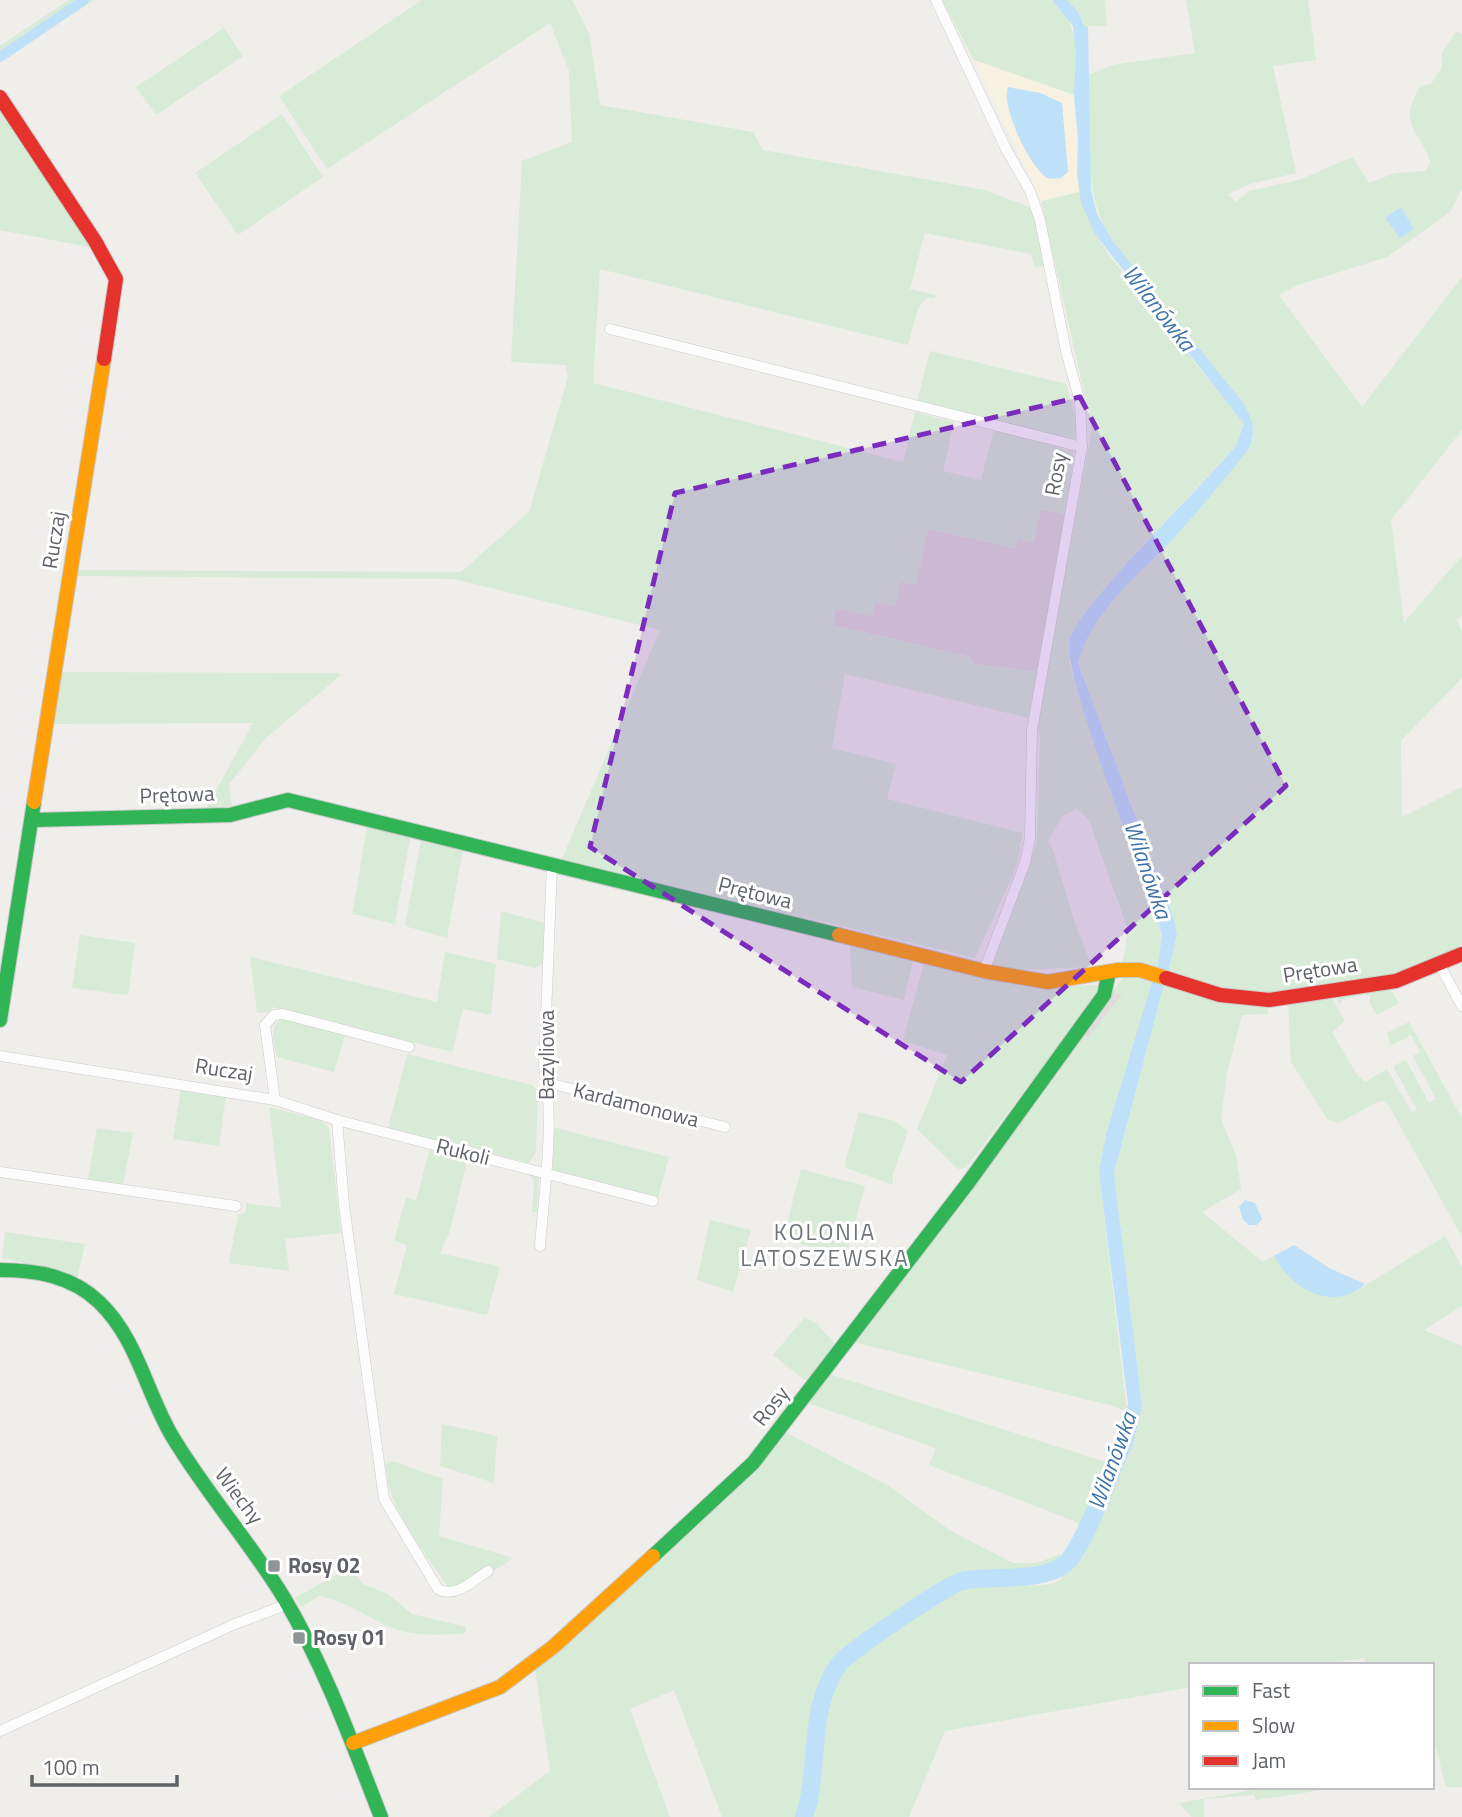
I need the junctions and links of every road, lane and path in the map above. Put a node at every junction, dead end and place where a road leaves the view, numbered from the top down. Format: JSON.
{"nodes":[{"id":1,"x":936,"y":0,"type":"edge"},
{"id":2,"x":0,"y":97,"type":"edge"},
{"id":3,"x":610,"y":329,"type":"dead end"},
{"id":4,"x":1082,"y":447,"type":"junction"},
{"id":5,"x":33,"y":820,"type":"junction"},
{"id":6,"x":552,"y":863,"type":"junction"},
{"id":7,"x":7,"y":949,"type":"edge"},
{"id":8,"x":1462,"y":954,"type":"edge"},
{"id":9,"x":1439,"y":964,"type":"junction"},
{"id":10,"x":984,"y":971,"type":"junction"},
{"id":11,"x":1109,"y":972,"type":"junction"},
{"id":12,"x":1462,"y":1006,"type":"edge"},
{"id":13,"x":0,"y":1020,"type":"edge"},
{"id":14,"x":409,"y":1047,"type":"dead end"},
{"id":15,"x":0,"y":1056,"type":"edge"},
{"id":16,"x":548,"y":1083,"type":"junction"},
{"id":17,"x":275,"y":1100,"type":"junction"},
{"id":18,"x":337,"y":1120,"type":"junction"},
{"id":19,"x":725,"y":1127,"type":"dead end"},
{"id":20,"x":0,"y":1172,"type":"edge"},
{"id":21,"x":545,"y":1173,"type":"junction"},
{"id":22,"x":653,"y":1201,"type":"dead end"},
{"id":23,"x":236,"y":1206,"type":"dead end"},
{"id":24,"x":540,"y":1246,"type":"dead end"},
{"id":25,"x":0,"y":1270,"type":"edge"},
{"id":26,"x":488,"y":1571,"type":"dead end"},
{"id":27,"x":288,"y":1604,"type":"junction"},
{"id":28,"x":0,"y":1731,"type":"edge"},
{"id":29,"x":352,"y":1743,"type":"junction"},
{"id":30,"x":381,"y":1817,"type":"edge"}],
"edges":[{"from":1,"to":4,"type":"street","name":"Rosy"},
{"from":2,"to":5,"type":"street","name":"Ruczaj"},
{"from":3,"to":4,"type":"street"},
{"from":4,"to":10,"type":"street","name":"Rosy"},
{"from":5,"to":6,"type":"street","name":"Prętowa"},
{"from":5,"to":7,"type":"street","name":"Ruczaj"},
{"from":6,"to":10,"type":"street","name":"Prętowa"},
{"from":6,"to":16,"type":"street","name":"Bazyliowa"},
{"from":7,"to":13,"type":"street","name":"Ruczaj"},
{"from":8,"to":9,"type":"street","name":"Prętowa"},
{"from":9,"to":11,"type":"street","name":"Prętowa"},
{"from":9,"to":12,"type":"street"},
{"from":10,"to":11,"type":"street","name":"Prętowa"},
{"from":11,"to":29,"type":"street","name":"Rosy"},
{"from":14,"to":17,"type":"street"},
{"from":15,"to":17,"type":"street","name":"Ruczaj"},
{"from":16,"to":19,"type":"street","name":"Kardamonowa"},
{"from":16,"to":21,"type":"street","name":"Bazyliowa"},
{"from":17,"to":18,"type":"street","name":"Rukoli"},
{"from":18,"to":21,"type":"street","name":"Rukoli"},
{"from":18,"to":26,"type":"street"},
{"from":20,"to":23,"type":"street"},
{"from":21,"to":22,"type":"street","name":"Rukoli"},
{"from":21,"to":24,"type":"street","name":"Bazyliowa"},
{"from":25,"to":27,"type":"street","name":"Wiechy"},
{"from":27,"to":28,"type":"street"},
{"from":27,"to":29,"type":"street","name":"Wiechy"},
{"from":29,"to":30,"type":"street","name":"Wiechy"}]}
